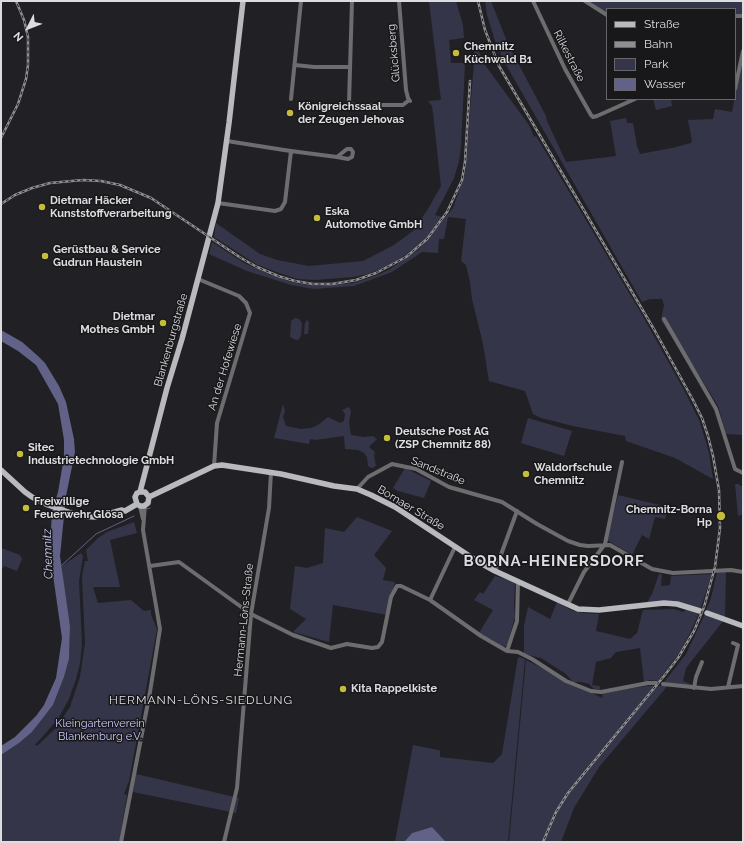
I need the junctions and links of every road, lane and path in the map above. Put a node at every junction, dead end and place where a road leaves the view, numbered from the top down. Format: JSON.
{"nodes":[{"id":1,"x":243,"y":1,"type":"edge"},
{"id":2,"x":301,"y":1,"type":"edge"},
{"id":3,"x":352,"y":1,"type":"edge"},
{"id":4,"x":399,"y":1,"type":"edge"},
{"id":5,"x":533,"y":1,"type":"edge"},
{"id":6,"x":584,"y":1,"type":"edge"},
{"id":7,"x":606,"y":14,"type":"edge"},
{"id":8,"x":743,"y":51,"type":"edge"},
{"id":9,"x":295,"y":65,"type":"junction"},
{"id":10,"x":350,"y":67,"type":"junction"},
{"id":11,"x":736,"y":84,"type":"edge"},
{"id":12,"x":291,"y":99,"type":"dead end"},
{"id":13,"x":633,"y":100,"type":"edge"},
{"id":14,"x":227,"y":141,"type":"junction"},
{"id":15,"x":291,"y":151,"type":"junction"},
{"id":16,"x":337,"y":157,"type":"dead end"},
{"id":17,"x":218,"y":203,"type":"junction"},
{"id":18,"x":198,"y":279,"type":"junction"},
{"id":19,"x":664,"y":319,"type":"dead end"},
{"id":20,"x":622,"y":462,"type":"dead end"},
{"id":21,"x":214,"y":466,"type":"junction"},
{"id":22,"x":1,"y":470,"type":"edge"},
{"id":23,"x":271,"y":472,"type":"junction"},
{"id":24,"x":743,"y":473,"type":"edge"},
{"id":25,"x":357,"y":489,"type":"junction"},
{"id":26,"x":145,"y":493,"type":"junction"},
{"id":27,"x":139,"y":504,"type":"junction"},
{"id":28,"x":518,"y":511,"type":"junction"},
{"id":29,"x":605,"y":544,"type":"junction"},
{"id":30,"x":455,"y":546,"type":"junction"},
{"id":31,"x":150,"y":566,"type":"junction"},
{"id":32,"x":495,"y":571,"type":"junction"},
{"id":33,"x":743,"y":572,"type":"edge"},
{"id":34,"x":518,"y":581,"type":"junction"},
{"id":35,"x":430,"y":600,"type":"junction"},
{"id":36,"x":568,"y":604,"type":"junction"},
{"id":37,"x":700,"y":611,"type":"dead end"},
{"id":38,"x":251,"y":614,"type":"junction"},
{"id":39,"x":707,"y":614,"type":"dead end"},
{"id":40,"x":743,"y":626,"type":"edge"},
{"id":41,"x":733,"y":643,"type":"dead end"},
{"id":42,"x":507,"y":651,"type":"junction"},
{"id":43,"x":702,"y":662,"type":"dead end"},
{"id":44,"x":656,"y":683,"type":"dead end"},
{"id":45,"x":663,"y":684,"type":"dead end"},
{"id":46,"x":743,"y":686,"type":"edge"},
{"id":47,"x":728,"y":687,"type":"junction"},
{"id":48,"x":694,"y":688,"type":"junction"},
{"id":49,"x":121,"y":842,"type":"edge"},
{"id":50,"x":224,"y":842,"type":"edge"}],
"edges":[{"from":1,"to":14,"type":"main road","name":"Blankenburgstraße"},
{"from":2,"to":9,"type":"street"},
{"from":3,"to":10,"type":"street"},
{"from":4,"to":10,"type":"street","name":"Glücksberg"},
{"from":5,"to":13,"type":"street","name":"Rilkestraße"},
{"from":6,"to":7,"type":"street"},
{"from":8,"to":11,"type":"street"},
{"from":9,"to":10,"type":"street"},
{"from":9,"to":12,"type":"street"},
{"from":14,"to":15,"type":"street"},
{"from":14,"to":17,"type":"main road","name":"Blankenburgstraße"},
{"from":15,"to":16,"type":"street"},
{"from":15,"to":17,"type":"street"},
{"from":17,"to":18,"type":"main road","name":"Blankenburgstraße"},
{"from":18,"to":21,"type":"street","name":"An der Hofewiese"},
{"from":18,"to":26,"type":"main road","name":"Blankenburgstraße"},
{"from":19,"to":24,"type":"street"},
{"from":20,"to":29,"type":"street"},
{"from":21,"to":23,"type":"main road","name":"Bornaer Straße"},
{"from":21,"to":26,"type":"main road","name":"Bornaer Straße"},
{"from":22,"to":27,"type":"main road"},
{"from":23,"to":25,"type":"main road","name":"Bornaer Straße"},
{"from":23,"to":38,"type":"street","name":"Hermann-Löns-Straße"},
{"from":25,"to":28,"type":"street","name":"Sandstraße"},
{"from":25,"to":30,"type":"main road","name":"Bornaer Straße"},
{"from":26,"to":27,"type":"main road"},
{"from":26,"to":27,"type":"main road"},
{"from":27,"to":31,"type":"street"},
{"from":28,"to":29,"type":"street","name":"Sandstraße"},
{"from":28,"to":32,"type":"street"},
{"from":29,"to":33,"type":"street","name":"Sandstraße"},
{"from":29,"to":36,"type":"street"},
{"from":30,"to":32,"type":"main road","name":"Bornaer Straße"},
{"from":30,"to":35,"type":"street"},
{"from":31,"to":38,"type":"street"},
{"from":31,"to":49,"type":"street"},
{"from":32,"to":34,"type":"main road","name":"Bornaer Straße"},
{"from":34,"to":36,"type":"main road","name":"Bornaer Straße"},
{"from":34,"to":42,"type":"street"},
{"from":35,"to":38,"type":"street"},
{"from":35,"to":42,"type":"street"},
{"from":36,"to":37,"type":"main road","name":"Bornaer Straße"},
{"from":38,"to":50,"type":"street","name":"Hermann-Löns-Straße"},
{"from":39,"to":40,"type":"main road"},
{"from":41,"to":47,"type":"street"},
{"from":42,"to":44,"type":"street"},
{"from":43,"to":48,"type":"street"},
{"from":45,"to":48,"type":"street"},
{"from":46,"to":47,"type":"street"},
{"from":47,"to":48,"type":"street"}]}
